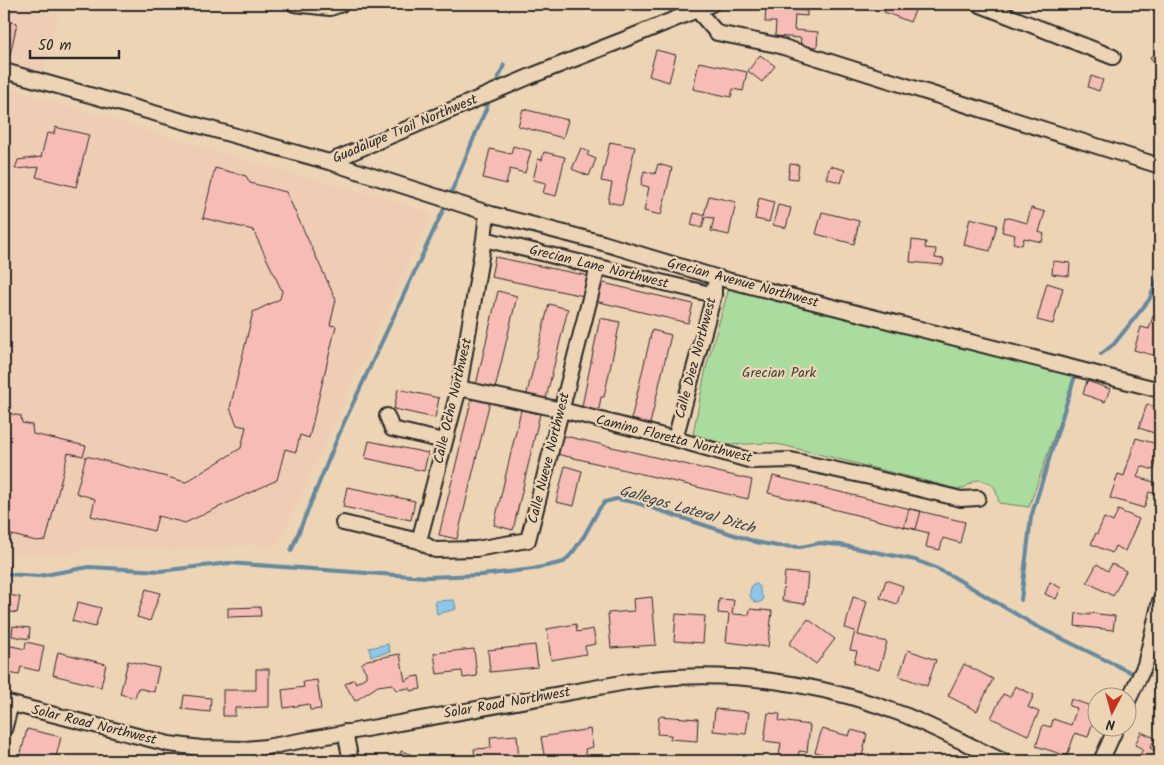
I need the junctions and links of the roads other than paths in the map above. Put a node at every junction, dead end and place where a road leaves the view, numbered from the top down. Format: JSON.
{"nodes":[{"id":1,"x":294,"y":4,"type":"edge"},
{"id":2,"x":342,"y":4,"type":"edge"},
{"id":3,"x":712,"y":4,"type":"edge"},
{"id":4,"x":978,"y":4,"type":"edge"},
{"id":5,"x":697,"y":10,"type":"junction"},
{"id":6,"x":1113,"y":57,"type":"dead end"},
{"id":7,"x":4,"y":71,"type":"edge"},
{"id":8,"x":329,"y":162,"type":"junction"},
{"id":9,"x":1160,"y":166,"type":"edge"},
{"id":10,"x":487,"y":213,"type":"junction"},
{"id":11,"x":484,"y":239,"type":"junction"},
{"id":12,"x":598,"y":267,"type":"junction"},
{"id":13,"x":715,"y":277,"type":"junction"},
{"id":14,"x":714,"y":295,"type":"junction"},
{"id":15,"x":459,"y":388,"type":"junction"},
{"id":16,"x":1160,"y":390,"type":"edge"},
{"id":17,"x":562,"y":410,"type":"junction"},
{"id":18,"x":387,"y":416,"type":"dead end"},
{"id":19,"x":675,"y":438,"type":"junction"},
{"id":20,"x":444,"y":441,"type":"junction"},
{"id":21,"x":978,"y":498,"type":"dead end"},
{"id":22,"x":343,"y":523,"type":"dead end"},
{"id":23,"x":419,"y":541,"type":"junction"},
{"id":24,"x":1160,"y":601,"type":"edge"},
{"id":25,"x":1134,"y":688,"type":"edge"},
{"id":26,"x":8,"y":703,"type":"edge"},
{"id":27,"x":4,"y":730,"type":"edge"},
{"id":28,"x":345,"y":732,"type":"junction"},
{"id":29,"x":1111,"y":738,"type":"edge"},
{"id":30,"x":351,"y":761,"type":"edge"},
{"id":31,"x":1003,"y":761,"type":"edge"},
{"id":32,"x":1101,"y":761,"type":"edge"}],
"edges":[{"from":1,"to":2,"type":"street"},
{"from":3,"to":5,"type":"street","name":"Guadalupe Trail Northwest"},
{"from":4,"to":6,"type":"street"},
{"from":5,"to":8,"type":"street","name":"Guadalupe Trail Northwest"},
{"from":5,"to":9,"type":"street"},
{"from":7,"to":8,"type":"street","name":"Guadalupe Trail Northwest"},
{"from":8,"to":10,"type":"street","name":"Grecian Avenue Northwest"},
{"from":10,"to":11,"type":"street","name":"Calle Ocho Northwest"},
{"from":10,"to":13,"type":"street","name":"Grecian Avenue Northwest"},
{"from":11,"to":12,"type":"street","name":"Grecian Lane Northwest"},
{"from":11,"to":15,"type":"street","name":"Calle Ocho Northwest"},
{"from":12,"to":14,"type":"street","name":"Grecian Lane Northwest"},
{"from":12,"to":17,"type":"street","name":"Calle Nueve Northwest"},
{"from":13,"to":14,"type":"street","name":"Calle Diez Northwest"},
{"from":13,"to":16,"type":"street","name":"Grecian Avenue Northwest"},
{"from":14,"to":19,"type":"street","name":"Calle Diez Northwest"},
{"from":15,"to":17,"type":"street","name":"Camino Floretta Northwest"},
{"from":15,"to":20,"type":"street","name":"Calle Ocho Northwest"},
{"from":17,"to":19,"type":"street","name":"Camino Floretta Northwest"},
{"from":17,"to":23,"type":"street","name":"Calle Nueve Northwest"},
{"from":18,"to":20,"type":"street"},
{"from":19,"to":21,"type":"street","name":"Camino Floretta Northwest"},
{"from":20,"to":23,"type":"street","name":"Calle Ocho Northwest"},
{"from":22,"to":23,"type":"street"},
{"from":24,"to":25,"type":"street"},
{"from":26,"to":27,"type":"street"},
{"from":26,"to":28,"type":"street","name":"Solar Road Northwest"},
{"from":28,"to":30,"type":"street"},
{"from":28,"to":31,"type":"street","name":"Solar Road Northwest"},
{"from":29,"to":32,"type":"street"}]}
